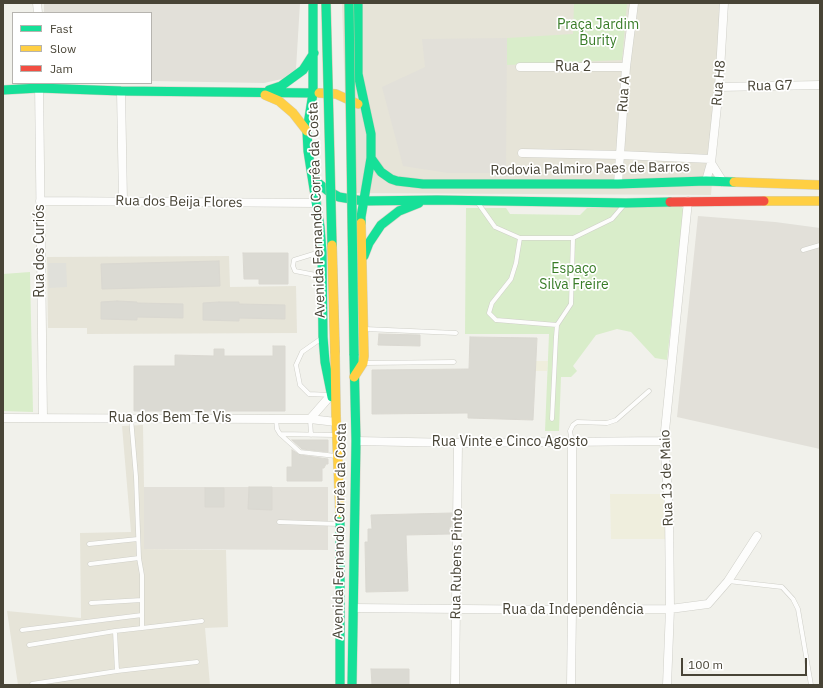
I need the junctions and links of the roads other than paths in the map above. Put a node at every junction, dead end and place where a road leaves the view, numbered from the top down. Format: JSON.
{"nodes":[{"id":1,"x":313,"y":3,"type":"edge"},
{"id":2,"x":326,"y":3,"type":"edge"},
{"id":3,"x":349,"y":3,"type":"edge"},
{"id":4,"x":358,"y":3,"type":"edge"},
{"id":5,"x":634,"y":3,"type":"edge"},
{"id":6,"x":724,"y":3,"type":"edge"},
{"id":7,"x":314,"y":53,"type":"junction"},
{"id":8,"x":626,"y":67,"type":"junction"},
{"id":9,"x":520,"y":68,"type":"dead end"},
{"id":10,"x":820,"y":85,"type":"edge"},
{"id":11,"x":39,"y":86,"type":"edge"},
{"id":12,"x":719,"y":87,"type":"junction"},
{"id":13,"x":3,"y":90,"type":"edge"},
{"id":14,"x":121,"y":91,"type":"junction"},
{"id":15,"x":260,"y":93,"type":"junction"},
{"id":16,"x":313,"y":93,"type":"junction"},
{"id":17,"x":366,"y":111,"type":"junction"},
{"id":18,"x":307,"y":130,"type":"junction"},
{"id":19,"x":522,"y":153,"type":"dead end"},
{"id":20,"x":620,"y":155,"type":"junction"},
{"id":21,"x":370,"y":158,"type":"junction"},
{"id":22,"x":711,"y":161,"type":"junction"},
{"id":23,"x":311,"y":169,"type":"junction"},
{"id":24,"x":706,"y":181,"type":"junction"},
{"id":25,"x":723,"y":182,"type":"junction"},
{"id":26,"x":618,"y":184,"type":"junction"},
{"id":27,"x":820,"y":185,"type":"edge"},
{"id":28,"x":437,"y":200,"type":"junction"},
{"id":29,"x":40,"y":201,"type":"junction"},
{"id":30,"x":123,"y":201,"type":"junction"},
{"id":31,"x":476,"y":201,"type":"junction"},
{"id":32,"x":688,"y":201,"type":"junction"},
{"id":33,"x":820,"y":201,"type":"edge"},
{"id":34,"x":363,"y":202,"type":"junction"},
{"id":35,"x":317,"y":203,"type":"junction"},
{"id":36,"x":626,"y":203,"type":"junction"},
{"id":37,"x":520,"y":238,"type":"junction"},
{"id":38,"x":573,"y":238,"type":"junction"},
{"id":39,"x":820,"y":245,"type":"edge"},
{"id":40,"x":803,"y":250,"type":"dead end"},
{"id":41,"x":322,"y":252,"type":"junction"},
{"id":42,"x":362,"y":263,"type":"junction"},
{"id":43,"x":322,"y":276,"type":"junction"},
{"id":44,"x":557,"y":325,"type":"junction"},
{"id":45,"x":364,"y":329,"type":"junction"},
{"id":46,"x":456,"y":333,"type":"dead end"},
{"id":47,"x":323,"y":337,"type":"junction"},
{"id":48,"x":454,"y":362,"type":"dead end"},
{"id":49,"x":363,"y":363,"type":"junction"},
{"id":50,"x":354,"y":377,"type":"junction"},
{"id":51,"x":649,"y":391,"type":"dead end"},
{"id":52,"x":331,"y":395,"type":"junction"},
{"id":53,"x":131,"y":417,"type":"junction"},
{"id":54,"x":3,"y":418,"type":"edge"},
{"id":55,"x":43,"y":418,"type":"junction"},
{"id":56,"x":276,"y":419,"type":"junction"},
{"id":57,"x":336,"y":419,"type":"junction"},
{"id":58,"x":552,"y":419,"type":"dead end"},
{"id":59,"x":310,"y":420,"type":"junction"},
{"id":60,"x":280,"y":434,"type":"junction"},
{"id":61,"x":311,"y":435,"type":"junction"},
{"id":62,"x":338,"y":435,"type":"junction"},
{"id":63,"x":356,"y":441,"type":"junction"},
{"id":64,"x":664,"y":441,"type":"junction"},
{"id":65,"x":572,"y":442,"type":"junction"},
{"id":66,"x":458,"y":443,"type":"junction"},
{"id":67,"x":338,"y":456,"type":"junction"},
{"id":68,"x":279,"y":522,"type":"dead end"},
{"id":69,"x":341,"y":524,"type":"junction"},
{"id":70,"x":757,"y":536,"type":"dead end"},
{"id":71,"x":138,"y":539,"type":"junction"},
{"id":72,"x":89,"y":544,"type":"dead end"},
{"id":73,"x":139,"y":558,"type":"junction"},
{"id":74,"x":90,"y":564,"type":"dead end"},
{"id":75,"x":728,"y":581,"type":"junction"},
{"id":76,"x":142,"y":600,"type":"junction"},
{"id":77,"x":91,"y":603,"type":"dead end"},
{"id":78,"x":353,"y":608,"type":"junction"},
{"id":79,"x":670,"y":609,"type":"junction"},
{"id":80,"x":456,"y":610,"type":"junction"},
{"id":81,"x":572,"y":610,"type":"junction"},
{"id":82,"x":142,"y":614,"type":"junction"},
{"id":83,"x":202,"y":621,"type":"dead end"},
{"id":84,"x":142,"y":628,"type":"junction"},
{"id":85,"x":22,"y":630,"type":"dead end"},
{"id":86,"x":115,"y":631,"type":"junction"},
{"id":87,"x":29,"y":645,"type":"dead end"},
{"id":88,"x":197,"y":662,"type":"dead end"},
{"id":89,"x":117,"y":671,"type":"junction"},
{"id":90,"x":32,"y":684,"type":"dead end"},
{"id":91,"x":340,"y":685,"type":"edge"},
{"id":92,"x":352,"y":685,"type":"edge"},
{"id":93,"x":455,"y":685,"type":"edge"},
{"id":94,"x":571,"y":685,"type":"edge"},
{"id":95,"x":667,"y":685,"type":"edge"},
{"id":96,"x":811,"y":685,"type":"edge"}],
"edges":[{"from":1,"to":7,"type":"main road","name":"Avenida Fernando Corrêa da Costa"},
{"from":2,"to":57,"type":"main road","name":"Avenida Fernando Corrêa da Costa","bridge":true},
{"from":3,"to":50,"type":"main road","name":"Avenida Fernando Corrêa da Costa","bridge":true},
{"from":4,"to":17,"type":"main road"},
{"from":5,"to":8,"type":"street","name":"Rua A"},
{"from":6,"to":12,"type":"street","name":"Rua H8"},
{"from":7,"to":15,"type":"main road"},
{"from":7,"to":16,"type":"main road","name":"Avenida Fernando Corrêa da Costa"},
{"from":8,"to":9,"type":"street","name":"Rua 2"},
{"from":8,"to":20,"type":"street","name":"Rua A"},
{"from":10,"to":12,"type":"street","name":"Rua G7"},
{"from":11,"to":13,"type":"main road"},
{"from":11,"to":14,"type":"main road"},
{"from":11,"to":29,"type":"street","name":"Rua dos Curiós"},
{"from":12,"to":22,"type":"street","name":"Rua H8"},
{"from":14,"to":15,"type":"main road"},
{"from":14,"to":30,"type":"street"},
{"from":15,"to":16,"type":"main road"},
{"from":15,"to":18,"type":"main road"},
{"from":16,"to":17,"type":"main road"},
{"from":16,"to":18,"type":"main road","name":"Avenida Fernando Corrêa da Costa"},
{"from":17,"to":21,"type":"main road"},
{"from":18,"to":23,"type":"main road","name":"Avenida Fernando Corrêa da Costa"},
{"from":19,"to":20,"type":"street"},
{"from":20,"to":22,"type":"street"},
{"from":20,"to":26,"type":"street","name":"Rua A"},
{"from":21,"to":26,"type":"main road","name":"Rodovia Palmiro Paes de Barros"},
{"from":21,"to":34,"type":"main road"},
{"from":22,"to":24,"type":"street","name":"Rua H8"},
{"from":22,"to":25,"type":"street"},
{"from":23,"to":34,"type":"main road"},
{"from":23,"to":35,"type":"main road","name":"Avenida Fernando Corrêa da Costa"},
{"from":24,"to":25,"type":"main road","name":"Rodovia Palmiro Paes de Barros"},
{"from":24,"to":26,"type":"main road","name":"Rodovia Palmiro Paes de Barros"},
{"from":25,"to":27,"type":"main road","name":"Rodovia Palmiro Paes de Barros"},
{"from":28,"to":31,"type":"main road"},
{"from":28,"to":34,"type":"main road"},
{"from":28,"to":42,"type":"main road"},
{"from":29,"to":30,"type":"street","name":"Rua dos Beija Flores"},
{"from":29,"to":55,"type":"street","name":"Rua dos Curiós"},
{"from":30,"to":35,"type":"street","name":"Rua dos Beija Flores"},
{"from":31,"to":36,"type":"main road"},
{"from":31,"to":37,"type":"lane"},
{"from":32,"to":33,"type":"main road"},
{"from":32,"to":36,"type":"main road"},
{"from":32,"to":64,"type":"street","name":"Rua 13 de Maio"},
{"from":34,"to":42,"type":"main road"},
{"from":35,"to":41,"type":"main road","name":"Avenida Fernando Corrêa da Costa"},
{"from":36,"to":38,"type":"lane"},
{"from":37,"to":38,"type":"lane"},
{"from":37,"to":44,"type":"lane"},
{"from":38,"to":44,"type":"lane"},
{"from":39,"to":40,"type":"lane"},
{"from":41,"to":43,"type":"main road","name":"Avenida Fernando Corrêa da Costa"},
{"from":41,"to":43,"type":"lane"},
{"from":42,"to":45,"type":"main road"},
{"from":43,"to":47,"type":"main road","name":"Avenida Fernando Corrêa da Costa"},
{"from":44,"to":58,"type":"lane"},
{"from":45,"to":46,"type":"lane"},
{"from":45,"to":49,"type":"main road"},
{"from":47,"to":52,"type":"main road","name":"Avenida Fernando Corrêa da Costa"},
{"from":47,"to":52,"type":"lane"},
{"from":48,"to":49,"type":"lane"},
{"from":49,"to":50,"type":"main road"},
{"from":50,"to":63,"type":"main road","name":"Avenida Fernando Corrêa da Costa"},
{"from":51,"to":65,"type":"lane"},
{"from":52,"to":57,"type":"main road","name":"Avenida Fernando Corrêa da Costa"},
{"from":52,"to":59,"type":"street"},
{"from":53,"to":55,"type":"street","name":"Rua dos Bem Te Vis"},
{"from":53,"to":56,"type":"street","name":"Rua dos Bem Te Vis"},
{"from":53,"to":71,"type":"lane"},
{"from":54,"to":55,"type":"street","name":"Rua dos Bem Te Vis"},
{"from":56,"to":59,"type":"street","name":"Rua dos Bem Te Vis"},
{"from":56,"to":60,"type":"lane"},
{"from":57,"to":59,"type":"street","name":"Rua dos Bem Te Vis"},
{"from":57,"to":62,"type":"main road","name":"Avenida Fernando Corrêa da Costa"},
{"from":59,"to":61,"type":"lane"},
{"from":60,"to":61,"type":"lane"},
{"from":60,"to":67,"type":"lane"},
{"from":61,"to":62,"type":"lane"},
{"from":62,"to":67,"type":"main road","name":"Avenida Fernando Corrêa da Costa"},
{"from":63,"to":66,"type":"street","name":"Rua Vinte e Cinco Agosto"},
{"from":63,"to":78,"type":"main road","name":"Avenida Fernando Corrêa da Costa"},
{"from":64,"to":65,"type":"street","name":"Rua Vinte e Cinco Agosto"},
{"from":64,"to":79,"type":"street","name":"Rua 13 de Maio"},
{"from":65,"to":66,"type":"street","name":"Rua Vinte e Cinco Agosto"},
{"from":65,"to":81,"type":"street"},
{"from":66,"to":80,"type":"street","name":"Rua Rubens Pinto"},
{"from":67,"to":69,"type":"main road","name":"Avenida Fernando Corrêa da Costa"},
{"from":68,"to":69,"type":"lane"},
{"from":69,"to":91,"type":"main road","name":"Avenida Fernando Corrêa da Costa"},
{"from":70,"to":75,"type":"street","name":"Rua da Independência"},
{"from":71,"to":72,"type":"lane"},
{"from":71,"to":73,"type":"lane"},
{"from":73,"to":74,"type":"lane"},
{"from":73,"to":76,"type":"lane"},
{"from":75,"to":79,"type":"street","name":"Rua da Independência"},
{"from":75,"to":96,"type":"lane"},
{"from":76,"to":77,"type":"lane"},
{"from":76,"to":82,"type":"lane"},
{"from":78,"to":80,"type":"street","name":"Rua da Independência"},
{"from":78,"to":92,"type":"main road","name":"Avenida Fernando Corrêa da Costa"},
{"from":79,"to":81,"type":"street","name":"Rua da Independência"},
{"from":79,"to":95,"type":"street","name":"Rua 13 de Maio"},
{"from":80,"to":81,"type":"street","name":"Rua da Independência"},
{"from":80,"to":93,"type":"street","name":"Rua Rubens Pinto"},
{"from":81,"to":94,"type":"street"},
{"from":82,"to":84,"type":"lane"},
{"from":82,"to":85,"type":"lane"},
{"from":83,"to":84,"type":"lane"},
{"from":84,"to":86,"type":"lane"},
{"from":86,"to":87,"type":"lane"},
{"from":86,"to":89,"type":"lane"},
{"from":88,"to":89,"type":"lane"},
{"from":89,"to":90,"type":"lane"}]}
